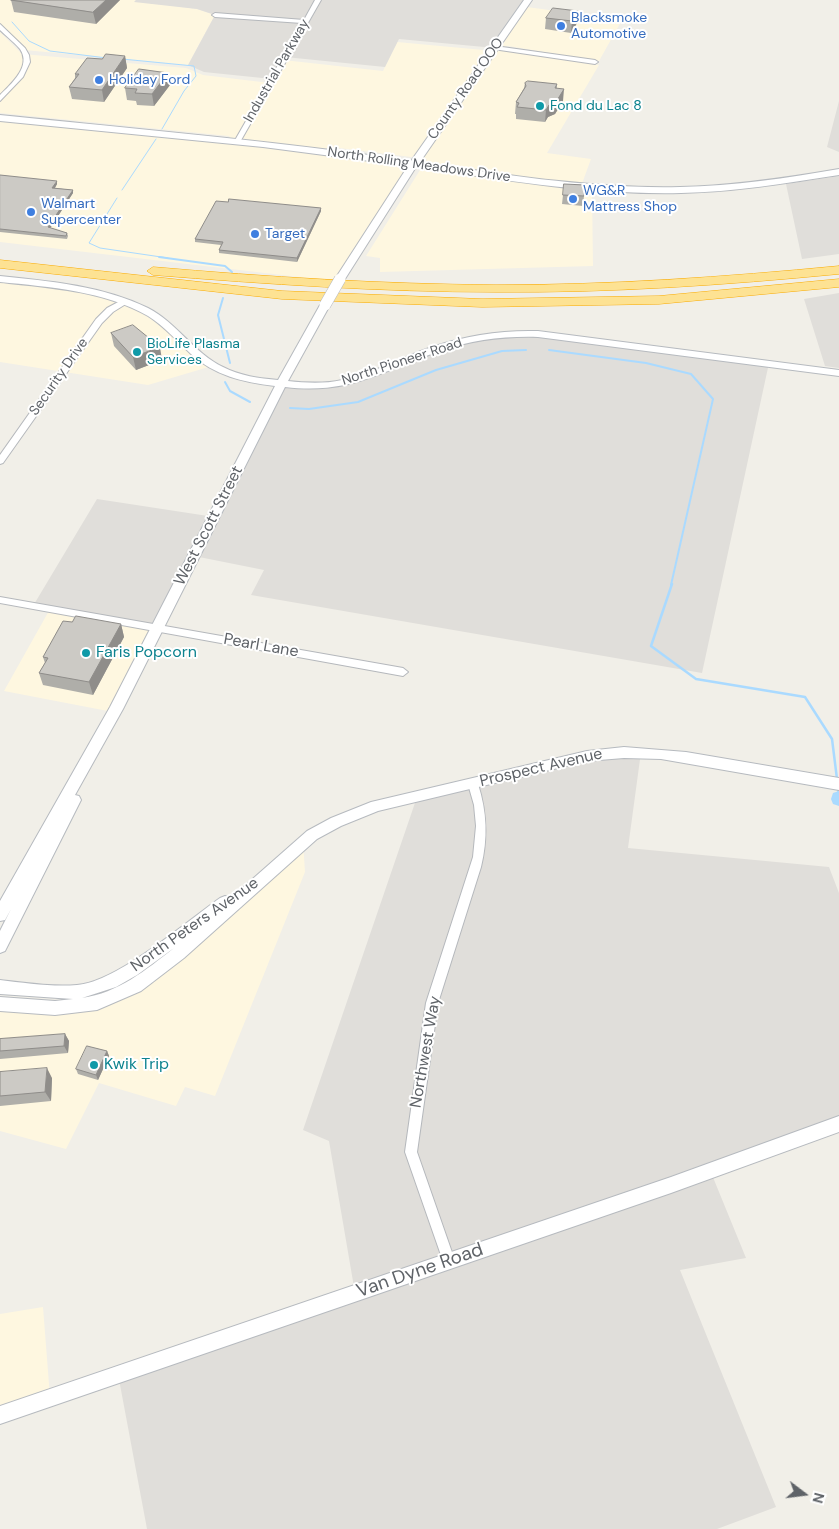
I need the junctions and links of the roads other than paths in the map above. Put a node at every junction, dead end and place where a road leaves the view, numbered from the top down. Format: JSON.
{"nodes":[{"id":1,"x":318,"y":0,"type":"edge"},
{"id":2,"x":528,"y":0,"type":"edge"},
{"id":3,"x":215,"y":14,"type":"dead end"},
{"id":4,"x":305,"y":22,"type":"junction"},
{"id":5,"x":0,"y":26,"type":"edge"},
{"id":6,"x":495,"y":48,"type":"junction"},
{"id":7,"x":596,"y":62,"type":"dead end"},
{"id":8,"x":0,"y":99,"type":"edge"},
{"id":9,"x":0,"y":118,"type":"edge"},
{"id":10,"x":236,"y":142,"type":"junction"},
{"id":11,"x":414,"y":164,"type":"junction"},
{"id":12,"x":839,"y":172,"type":"edge"},
{"id":13,"x":0,"y":252,"type":"edge"},
{"id":14,"x":0,"y":264,"type":"edge"},
{"id":15,"x":839,"y":270,"type":"edge"},
{"id":16,"x":0,"y":279,"type":"edge"},
{"id":17,"x":839,"y":283,"type":"edge"},
{"id":18,"x":125,"y":302,"type":"junction"},
{"id":19,"x":325,"y":305,"type":"joint"},
{"id":20,"x":839,"y":373,"type":"edge"},
{"id":21,"x":281,"y":384,"type":"junction"},
{"id":22,"x":0,"y":461,"type":"edge"},
{"id":23,"x":0,"y":600,"type":"edge"},
{"id":24,"x":157,"y":628,"type":"junction"},
{"id":25,"x":404,"y":672,"type":"dead end"},
{"id":26,"x":95,"y":748,"type":"junction"},
{"id":27,"x":836,"y":783,"type":"edge"},
{"id":28,"x":473,"y":784,"type":"junction"},
{"id":29,"x":265,"y":876,"type":"junction"},
{"id":30,"x":0,"y":915,"type":"edge"},
{"id":31,"x":0,"y":946,"type":"edge"},
{"id":32,"x":0,"y":987,"type":"edge"},
{"id":33,"x":0,"y":1004,"type":"edge"},
{"id":34,"x":17,"y":1006,"type":"junction"},
{"id":35,"x":0,"y":1011,"type":"edge"},
{"id":36,"x":839,"y":1124,"type":"edge"},
{"id":37,"x":449,"y":1261,"type":"junction"},
{"id":38,"x":0,"y":1415,"type":"edge"}],
"edges":[{"from":1,"to":4,"type":"street","name":"Industrial Parkway"},
{"from":2,"to":6,"type":"main road","name":"County Road OOO"},
{"from":3,"to":4,"type":"street"},
{"from":4,"to":10,"type":"street","name":"Industrial Parkway"},
{"from":5,"to":8,"type":"street"},
{"from":6,"to":7,"type":"street"},
{"from":6,"to":11,"type":"main road","name":"County Road OOO"},
{"from":9,"to":10,"type":"main road","name":"North Rolling Meadows Drive"},
{"from":10,"to":11,"type":"main road","name":"North Rolling Meadows Drive"},
{"from":11,"to":12,"type":"main road","name":"North Rolling Meadows Drive"},
{"from":11,"to":19,"type":"main road","name":"County Road OOO","bridge":true},
{"from":13,"to":15,"type":"highway"},
{"from":14,"to":17,"type":"highway"},
{"from":16,"to":18,"type":"main road","name":"North Pioneer Road"},
{"from":18,"to":21,"type":"main road","name":"North Pioneer Road"},
{"from":18,"to":22,"type":"street","name":"Security Drive"},
{"from":19,"to":21,"type":"main road","name":"West Scott Street"},
{"from":20,"to":21,"type":"main road","name":"North Pioneer Road"},
{"from":21,"to":24,"type":"main road","name":"West Scott Street"},
{"from":23,"to":24,"type":"street","name":"Pearl Lane"},
{"from":24,"to":25,"type":"street","name":"Pearl Lane"},
{"from":24,"to":26,"type":"main road","name":"West Scott Street"},
{"from":26,"to":30,"type":"main road","name":"West Scott Street"},
{"from":26,"to":31,"type":"main road","name":"West Scott Street"},
{"from":27,"to":28,"type":"main road","name":"Prospect Avenue"},
{"from":28,"to":29,"type":"main road","name":"Prospect Avenue"},
{"from":28,"to":37,"type":"street","name":"Northwest Way"},
{"from":29,"to":32,"type":"main road","name":"North Peters Avenue"},
{"from":29,"to":34,"type":"main road","name":"North Peters Avenue"},
{"from":33,"to":34,"type":"main road","name":"North Peters Avenue"},
{"from":34,"to":35,"type":"main road"},
{"from":36,"to":37,"type":"main road","name":"Van Dyne Road"},
{"from":37,"to":38,"type":"main road","name":"Van Dyne Road"}]}
